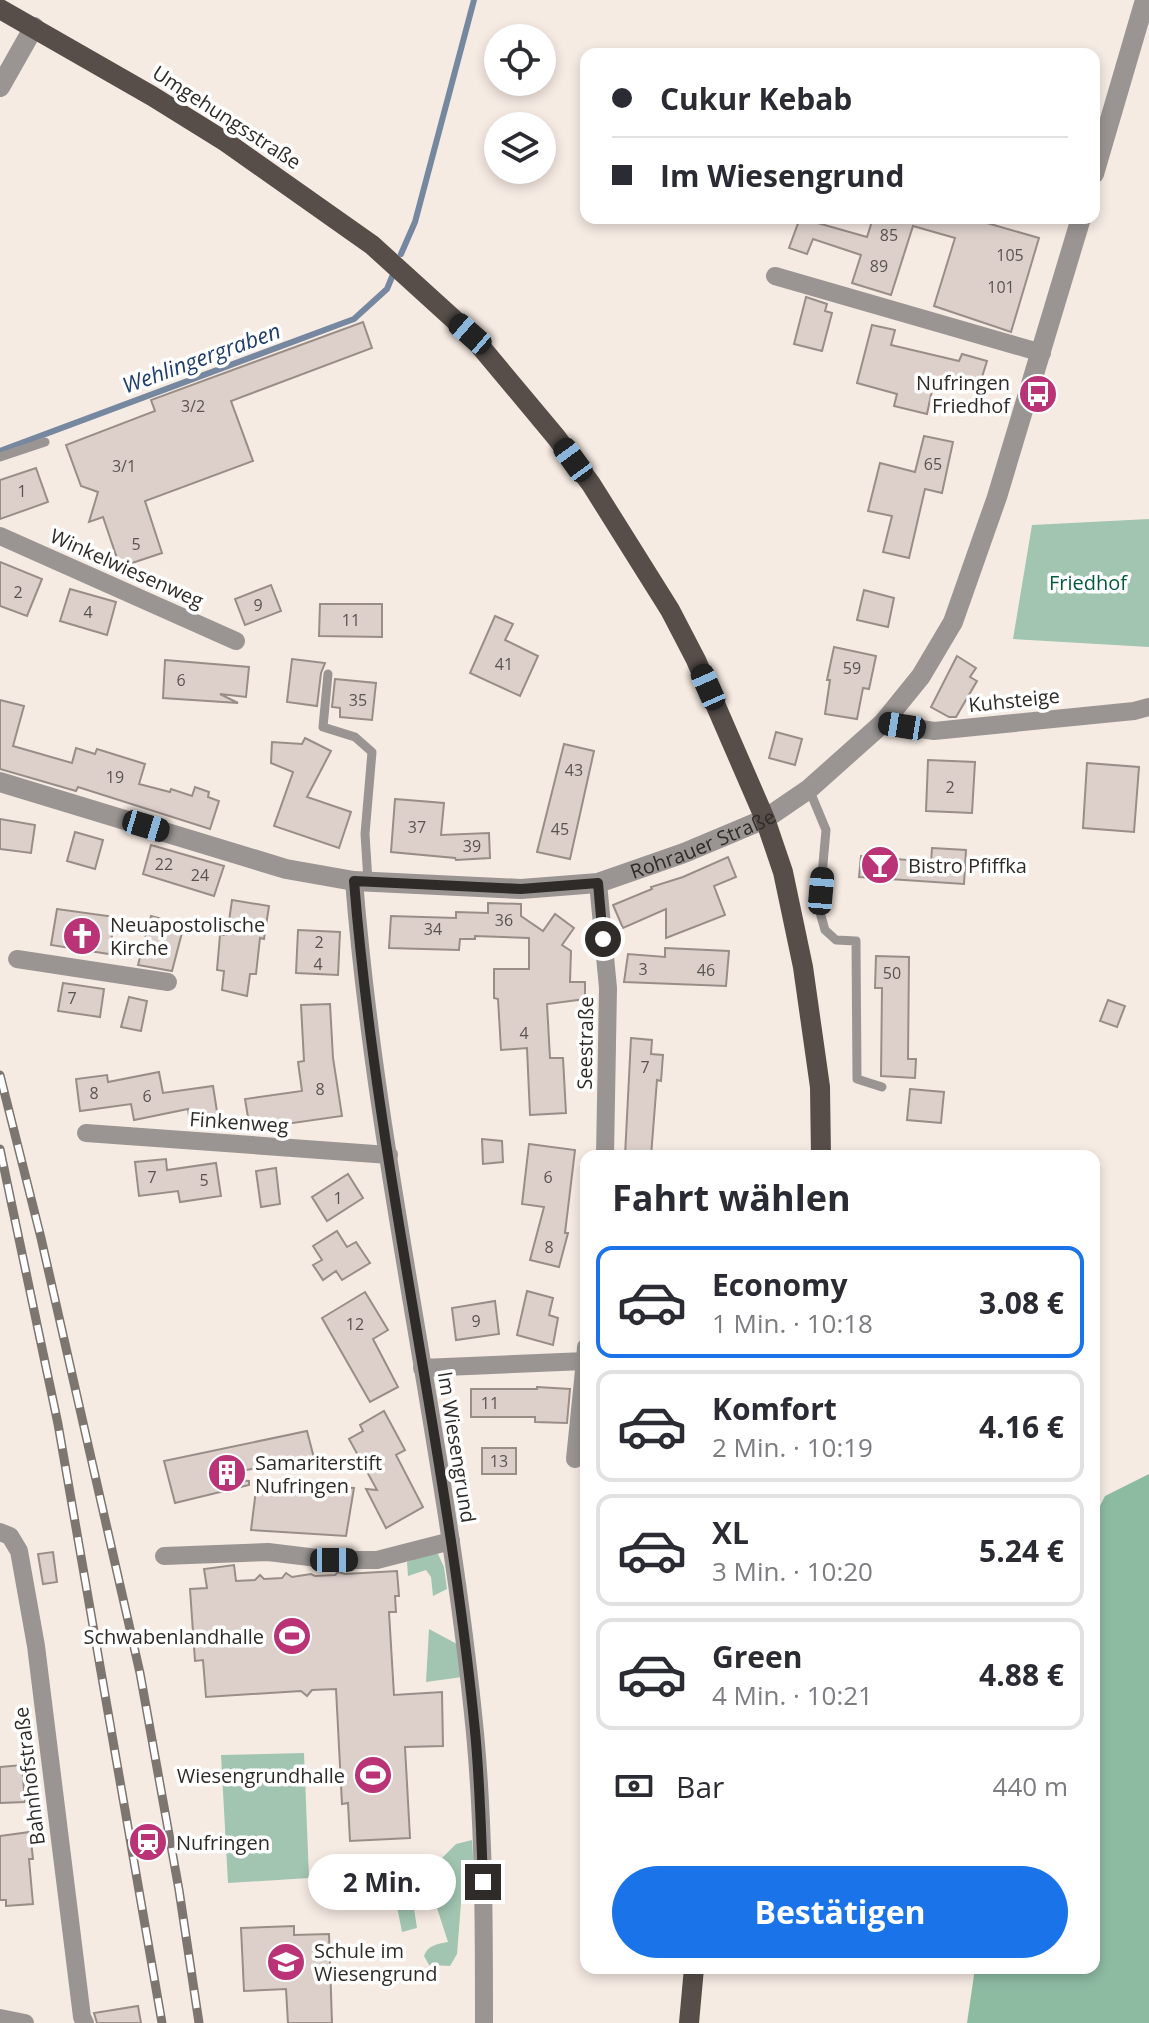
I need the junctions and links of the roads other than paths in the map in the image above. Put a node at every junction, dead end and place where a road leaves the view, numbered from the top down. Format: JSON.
{"nodes":[{"id":1,"x":1145,"y":0,"type":"edge"},
{"id":2,"x":0,"y":9,"type":"edge"},
{"id":3,"x":34,"y":27,"type":"junction"},
{"id":4,"x":0,"y":87,"type":"edge"},
{"id":5,"x":1100,"y":154,"type":"edge"},
{"id":6,"x":1079,"y":224,"type":"edge"},
{"id":7,"x":775,"y":276,"type":"dead end"},
{"id":8,"x":1042,"y":353,"type":"junction"},
{"id":9,"x":45,"y":442,"type":"dead end"},
{"id":10,"x":0,"y":457,"type":"edge"},
{"id":11,"x":0,"y":536,"type":"edge"},
{"id":12,"x":236,"y":641,"type":"dead end"},
{"id":13,"x":328,"y":674,"type":"dead end"},
{"id":14,"x":1149,"y":707,"type":"edge"},
{"id":15,"x":883,"y":723,"type":"junction"},
{"id":16,"x":0,"y":782,"type":"edge"},
{"id":17,"x":809,"y":789,"type":"junction"},
{"id":18,"x":765,"y":819,"type":"junction"},
{"id":19,"x":361,"y":881,"type":"junction"},
{"id":20,"x":598,"y":883,"type":"junction"},
{"id":21,"x":17,"y":959,"type":"dead end"},
{"id":22,"x":168,"y":982,"type":"dead end"},
{"id":23,"x":882,"y":1087,"type":"dead end"},
{"id":24,"x":86,"y":1133,"type":"dead end"},
{"id":25,"x":605,"y":1150,"type":"edge"},
{"id":26,"x":821,"y":1150,"type":"edge"},
{"id":27,"x":389,"y":1155,"type":"junction"},
{"id":28,"x":580,"y":1354,"type":"edge"},
{"id":29,"x":422,"y":1368,"type":"junction"},
{"id":30,"x":580,"y":1406,"type":"edge"},
{"id":31,"x":575,"y":1459,"type":"dead end"},
{"id":32,"x":0,"y":1532,"type":"edge"},
{"id":33,"x":451,"y":1541,"type":"junction"},
{"id":34,"x":164,"y":1556,"type":"dead end"},
{"id":35,"x":693,"y":1974,"type":"edge"},
{"id":36,"x":0,"y":2018,"type":"edge"},
{"id":37,"x":79,"y":2021,"type":"edge"},
{"id":38,"x":25,"y":2023,"type":"edge"},
{"id":39,"x":484,"y":2023,"type":"edge"},
{"id":40,"x":689,"y":2023,"type":"edge"}],
"edges":[{"from":1,"to":5,"type":"street"},
{"from":2,"to":3,"type":"main road","name":"Umgehungsstraße"},
{"from":3,"to":4,"type":"street"},
{"from":3,"to":18,"type":"main road","name":"Umgehungsstraße"},
{"from":6,"to":8,"type":"street","name":"Rohrauer Straße"},
{"from":7,"to":8,"type":"street"},
{"from":8,"to":15,"type":"street","name":"Rohrauer Straße"},
{"from":9,"to":10,"type":"lane"},
{"from":11,"to":12,"type":"street","name":"Winkelwiesenweg"},
{"from":13,"to":19,"type":"lane"},
{"from":14,"to":15,"type":"street","name":"Kuhsteige"},
{"from":15,"to":17,"type":"street","name":"Rohrauer Straße"},
{"from":16,"to":19,"type":"street","name":"Rohrauer Straße"},
{"from":17,"to":18,"type":"street","name":"Rohrauer Straße"},
{"from":17,"to":23,"type":"lane"},
{"from":18,"to":20,"type":"street","name":"Rohrauer Straße"},
{"from":18,"to":26,"type":"main road","name":"Umgehungsstraße"},
{"from":19,"to":20,"type":"street","name":"Rohrauer Straße"},
{"from":19,"to":27,"type":"street","name":"Im Wiesengrund"},
{"from":20,"to":25,"type":"street","name":"Seestraße"},
{"from":21,"to":22,"type":"street"},
{"from":24,"to":27,"type":"street","name":"Finkenweg"},
{"from":27,"to":29,"type":"street","name":"Im Wiesengrund"},
{"from":28,"to":29,"type":"street"},
{"from":29,"to":33,"type":"street","name":"Im Wiesengrund"},
{"from":30,"to":31,"type":"street"},
{"from":32,"to":37,"type":"street","name":"Bahnhofstraße"},
{"from":33,"to":34,"type":"street"},
{"from":33,"to":39,"type":"street","name":"Im Wiesengrund"},
{"from":35,"to":40,"type":"main road"},
{"from":36,"to":38,"type":"street"}]}
